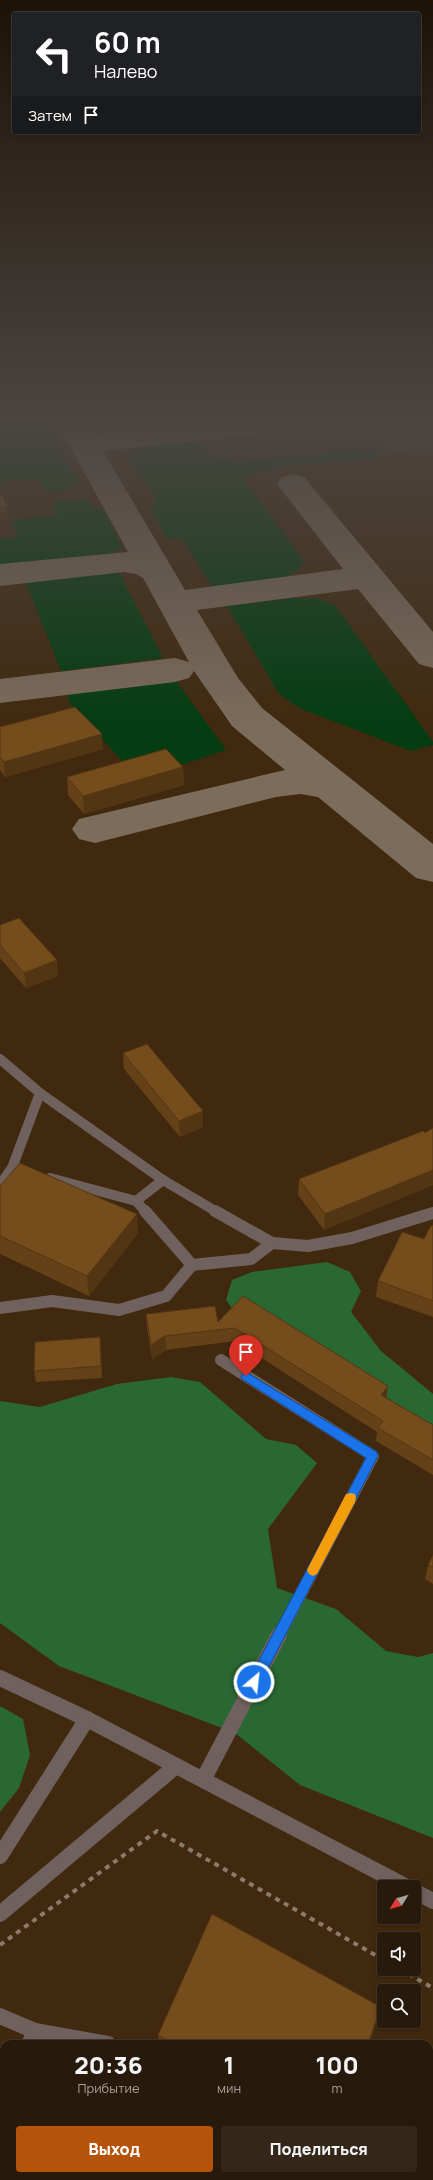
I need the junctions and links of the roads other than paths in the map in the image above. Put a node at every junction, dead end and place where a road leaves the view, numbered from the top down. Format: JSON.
{"nodes":[{"id":1,"x":0,"y":1059,"type":"edge"},
{"id":2,"x":40,"y":1093,"type":"junction"},
{"id":3,"x":12,"y":1168,"type":"junction"},
{"id":4,"x":163,"y":1180,"type":"junction"},
{"id":5,"x":0,"y":1185,"type":"edge"},
{"id":6,"x":136,"y":1201,"type":"junction"},
{"id":7,"x":433,"y":1213,"type":"edge"},
{"id":8,"x":272,"y":1243,"type":"junction"},
{"id":9,"x":192,"y":1264,"type":"junction"},
{"id":10,"x":0,"y":1308,"type":"edge"},
{"id":11,"x":221,"y":1360,"type":"dead end"},
{"id":12,"x":0,"y":1678,"type":"edge"},
{"id":13,"x":87,"y":1719,"type":"junction"},
{"id":14,"x":176,"y":1766,"type":"junction"},
{"id":15,"x":202,"y":1780,"type":"junction"},
{"id":16,"x":0,"y":1856,"type":"edge"},
{"id":17,"x":394,"y":1880,"type":"edge"},
{"id":18,"x":421,"y":1895,"type":"edge"},
{"id":19,"x":433,"y":1901,"type":"edge"},
{"id":20,"x":0,"y":1914,"type":"edge"},
{"id":21,"x":0,"y":2016,"type":"edge"},
{"id":22,"x":32,"y":2038,"type":"edge"},
{"id":23,"x":57,"y":2040,"type":"edge"}],
"edges":[{"from":1,"to":2,"type":"lane"},
{"from":2,"to":3,"type":"lane"},
{"from":2,"to":4,"type":"lane"},
{"from":3,"to":5,"type":"lane"},
{"from":3,"to":6,"type":"lane"},
{"from":4,"to":6,"type":"lane"},
{"from":4,"to":8,"type":"lane"},
{"from":6,"to":9,"type":"lane"},
{"from":7,"to":8,"type":"lane"},
{"from":8,"to":9,"type":"lane"},
{"from":9,"to":10,"type":"lane"},
{"from":11,"to":15,"type":"lane"},
{"from":12,"to":13,"type":"lane"},
{"from":13,"to":14,"type":"lane"},
{"from":13,"to":16,"type":"lane"},
{"from":14,"to":15,"type":"lane"},
{"from":14,"to":20,"type":"lane"},
{"from":15,"to":17,"type":"lane"},
{"from":18,"to":19,"type":"lane"},
{"from":21,"to":22,"type":"lane"},
{"from":22,"to":23,"type":"lane"}]}
